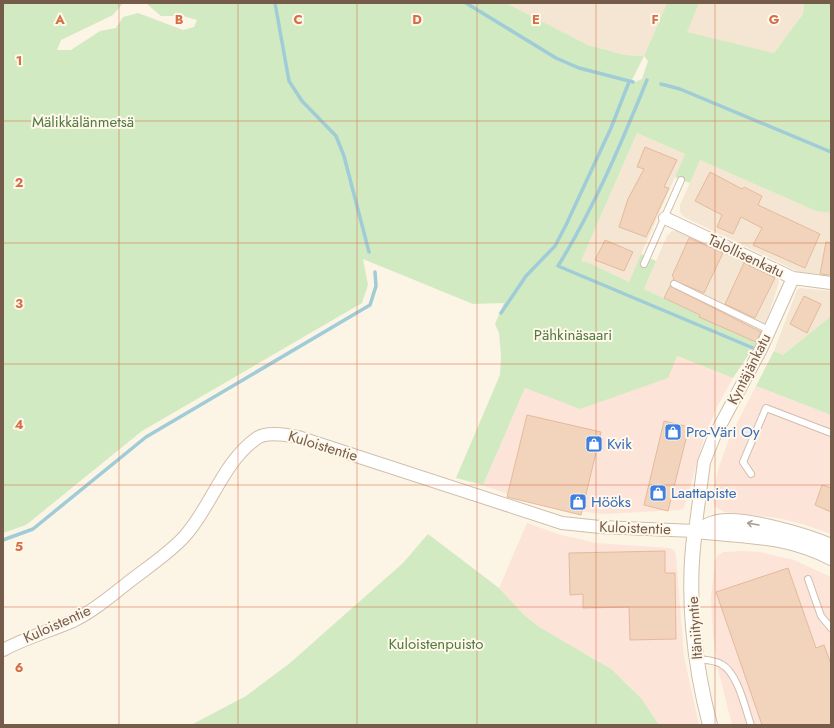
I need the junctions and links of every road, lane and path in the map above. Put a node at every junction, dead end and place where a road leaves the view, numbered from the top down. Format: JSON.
{"nodes":[{"id":1,"x":681,"y":180,"type":"dead end"},
{"id":2,"x":665,"y":218,"type":"junction"},
{"id":3,"x":644,"y":264,"type":"dead end"},
{"id":4,"x":793,"y":278,"type":"junction"},
{"id":5,"x":831,"y":282,"type":"edge"},
{"id":6,"x":674,"y":284,"type":"dead end"},
{"id":7,"x":769,"y":330,"type":"junction"},
{"id":8,"x":831,"y":433,"type":"edge"},
{"id":9,"x":752,"y":474,"type":"dead end"},
{"id":10,"x":695,"y":530,"type":"junction"},
{"id":11,"x":831,"y":546,"type":"edge"},
{"id":12,"x":831,"y":558,"type":"edge"},
{"id":13,"x":808,"y":579,"type":"dead end"},
{"id":14,"x":831,"y":628,"type":"edge"},
{"id":15,"x":3,"y":650,"type":"edge"},
{"id":16,"x":697,"y":659,"type":"junction"},
{"id":17,"x":710,"y":725,"type":"edge"},
{"id":18,"x":751,"y":725,"type":"edge"}],
"edges":[{"from":1,"to":2,"type":"lane"},
{"from":2,"to":3,"type":"lane"},
{"from":2,"to":4,"type":"street","name":"Talollisenkatu"},
{"from":4,"to":5,"type":"street","name":"Talollisenkatu"},
{"from":4,"to":7,"type":"street","name":"Kyntäjänkatu"},
{"from":6,"to":7,"type":"lane"},
{"from":7,"to":10,"type":"street","name":"Kyntäjänkatu"},
{"from":8,"to":9,"type":"lane"},
{"from":11,"to":10,"type":"street","name":"Kuloistentie","one_way":true},
{"from":10,"to":12,"type":"street","name":"Kuloistentie"},
{"from":10,"to":15,"type":"street","name":"Kuloistentie"},
{"from":10,"to":16,"type":"street","name":"Itäniityntie"},
{"from":13,"to":14,"type":"lane"},
{"from":16,"to":17,"type":"street","name":"Itäniityntie"},
{"from":16,"to":18,"type":"lane"}]}
